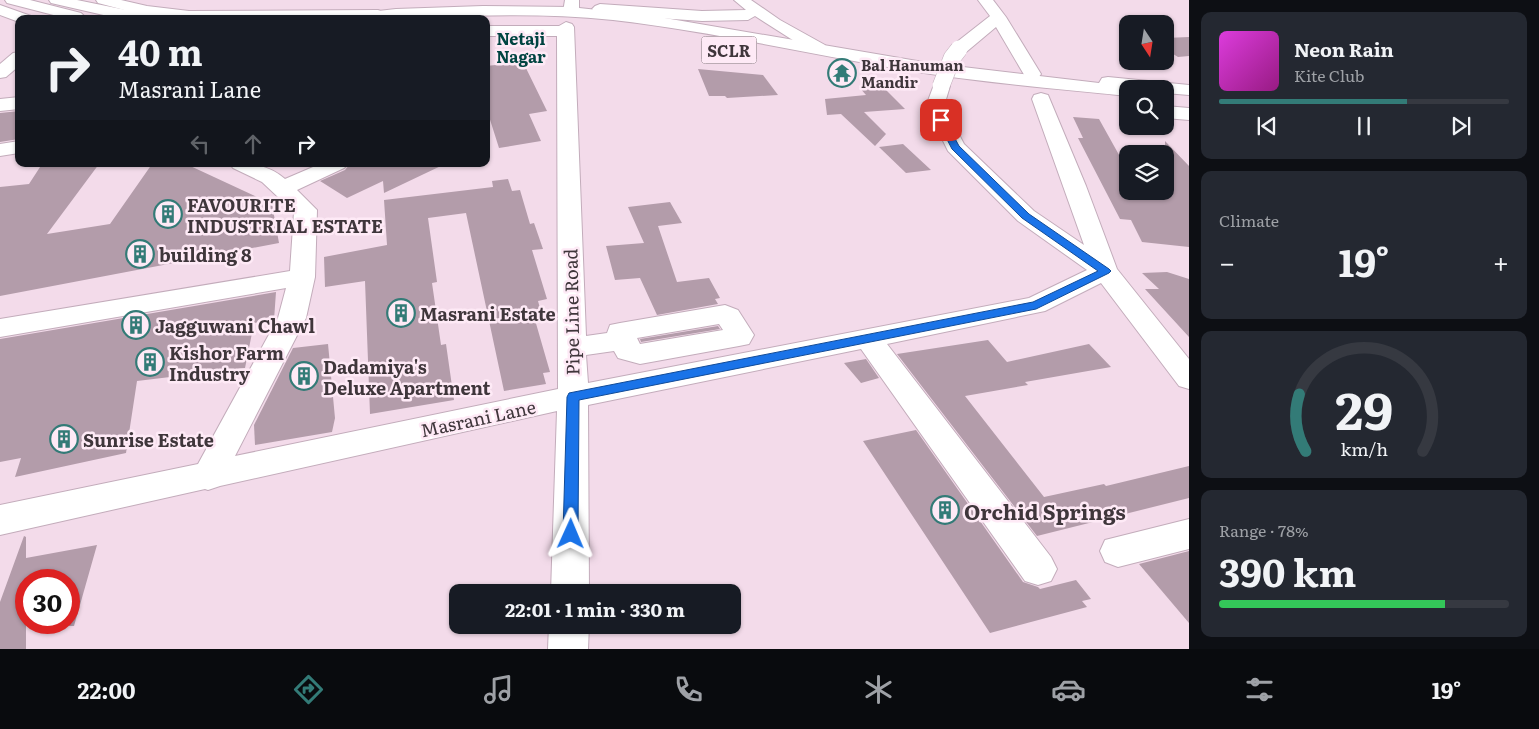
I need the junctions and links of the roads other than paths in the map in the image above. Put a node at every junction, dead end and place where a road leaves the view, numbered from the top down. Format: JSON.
{"nodes":[{"id":1,"x":56,"y":0,"type":"edge"},
{"id":2,"x":103,"y":0,"type":"edge"},
{"id":3,"x":985,"y":0,"type":"edge"},
{"id":4,"x":20,"y":8,"type":"edge"},
{"id":5,"x":748,"y":8,"type":"edge"},
{"id":6,"x":600,"y":9,"type":"dead end"},
{"id":7,"x":0,"y":10,"type":"edge"},
{"id":8,"x":64,"y":15,"type":"edge"},
{"id":9,"x":129,"y":15,"type":"edge"},
{"id":10,"x":181,"y":15,"type":"edge"},
{"id":11,"x":378,"y":15,"type":"edge"},
{"id":12,"x":569,"y":18,"type":"edge"},
{"id":13,"x":998,"y":18,"type":"junction"},
{"id":14,"x":490,"y":25,"type":"edge"},
{"id":15,"x":490,"y":30,"type":"edge"},
{"id":16,"x":594,"y":30,"type":"dead end"},
{"id":17,"x":622,"y":33,"type":"dead end"},
{"id":18,"x":732,"y":33,"type":"junction"},
{"id":19,"x":641,"y":35,"type":"dead end"},
{"id":20,"x":819,"y":48,"type":"junction"},
{"id":21,"x":755,"y":54,"type":"dead end"},
{"id":22,"x":15,"y":60,"type":"edge"},
{"id":23,"x":0,"y":73,"type":"edge"},
{"id":24,"x":970,"y":79,"type":"junction"},
{"id":25,"x":1036,"y":86,"type":"junction"},
{"id":26,"x":1189,"y":90,"type":"edge"},
{"id":27,"x":1119,"y":91,"type":"edge"},
{"id":28,"x":1174,"y":96,"type":"edge"},
{"id":29,"x":1189,"y":97,"type":"edge"},
{"id":30,"x":1119,"y":99,"type":"edge"},
{"id":31,"x":15,"y":103,"type":"edge"},
{"id":32,"x":0,"y":105,"type":"edge"},
{"id":33,"x":1174,"y":105,"type":"edge"},
{"id":34,"x":1119,"y":106,"type":"edge"},
{"id":35,"x":1189,"y":106,"type":"edge"},
{"id":36,"x":1174,"y":113,"type":"edge"},
{"id":37,"x":1189,"y":114,"type":"edge"},
{"id":38,"x":15,"y":148,"type":"edge"},
{"id":39,"x":0,"y":150,"type":"edge"},
{"id":40,"x":247,"y":167,"type":"edge"},
{"id":41,"x":330,"y":167,"type":"edge"},
{"id":42,"x":282,"y":188,"type":"junction"},
{"id":43,"x":1105,"y":271,"type":"junction"},
{"id":44,"x":302,"y":277,"type":"junction"},
{"id":45,"x":0,"y":328,"type":"edge"},
{"id":46,"x":868,"y":338,"type":"junction"},
{"id":47,"x":623,"y":340,"type":"junction"},
{"id":48,"x":572,"y":348,"type":"junction"},
{"id":49,"x":663,"y":350,"type":"junction"},
{"id":50,"x":676,"y":376,"type":"junction"},
{"id":51,"x":1189,"y":379,"type":"edge"},
{"id":52,"x":573,"y":397,"type":"junction"},
{"id":53,"x":208,"y":477,"type":"junction"},
{"id":54,"x":0,"y":520,"type":"edge"},
{"id":55,"x":1189,"y":534,"type":"edge"},
{"id":56,"x":1118,"y":551,"type":"dead end"},
{"id":57,"x":1038,"y":569,"type":"dead end"},
{"id":58,"x":570,"y":584,"type":"edge"},
{"id":59,"x":569,"y":634,"type":"edge"},
{"id":60,"x":568,"y":649,"type":"edge"}],
"edges":[{"from":1,"to":9,"type":"main road"},
{"from":2,"to":10,"type":"main road"},
{"from":3,"to":13,"type":"main road"},
{"from":4,"to":7,"type":"main road"},
{"from":4,"to":8,"type":"main road"},
{"from":5,"to":6,"type":"main road"},
{"from":5,"to":18,"type":"main road"},
{"from":5,"to":20,"type":"main road"},
{"from":11,"to":12,"type":"main road","number":"SCLR"},
{"from":12,"to":14,"type":"main road","number":"SCLR"},
{"from":12,"to":15,"type":"main road"},
{"from":12,"to":16,"type":"main road","number":"SCLR"},
{"from":12,"to":18,"type":"main road","number":"SCLR"},
{"from":12,"to":48,"type":"main road","name":"Pipe Line Road"},
{"from":13,"to":25,"type":"main road"},
{"from":13,"to":43,"type":"main road","bridge":true},
{"from":17,"to":19,"type":"main road"},
{"from":18,"to":20,"type":"main road","number":"SCLR"},
{"from":20,"to":24,"type":"main road","number":"SCLR"},
{"from":21,"to":24,"type":"main road","number":"SCLR"},
{"from":22,"to":23,"type":"main road"},
{"from":24,"to":25,"type":"main road"},
{"from":24,"to":25,"type":"main road"},
{"from":25,"to":26,"type":"main road"},
{"from":25,"to":27,"type":"main road"},
{"from":25,"to":30,"type":"main road"},
{"from":25,"to":34,"type":"main road"},
{"from":25,"to":43,"type":"main road"},
{"from":28,"to":29,"type":"main road"},
{"from":31,"to":32,"type":"main road"},
{"from":33,"to":35,"type":"main road"},
{"from":36,"to":37,"type":"main road"},
{"from":38,"to":39,"type":"main road"},
{"from":40,"to":42,"type":"main road"},
{"from":41,"to":42,"type":"main road"},
{"from":42,"to":44,"type":"main road"},
{"from":43,"to":46,"type":"main road","name":"Masrani Lane"},
{"from":43,"to":51,"type":"main road"},
{"from":44,"to":45,"type":"main road"},
{"from":44,"to":53,"type":"main road"},
{"from":46,"to":50,"type":"main road","name":"Masrani Lane"},
{"from":46,"to":57,"type":"main road"},
{"from":47,"to":48,"type":"main road"},
{"from":47,"to":49,"type":"main road"},
{"from":47,"to":49,"type":"main road"},
{"from":48,"to":52,"type":"main road","name":"Pipe Line Road"},
{"from":49,"to":50,"type":"main road"},
{"from":50,"to":52,"type":"main road","name":"Masrani Lane"},
{"from":52,"to":53,"type":"main road","name":"Masrani Lane"},
{"from":52,"to":58,"type":"main road","name":"Pipe Line Road"},
{"from":53,"to":54,"type":"main road","name":"Masrani Lane"},
{"from":55,"to":56,"type":"main road"},
{"from":59,"to":60,"type":"main road"}]}
